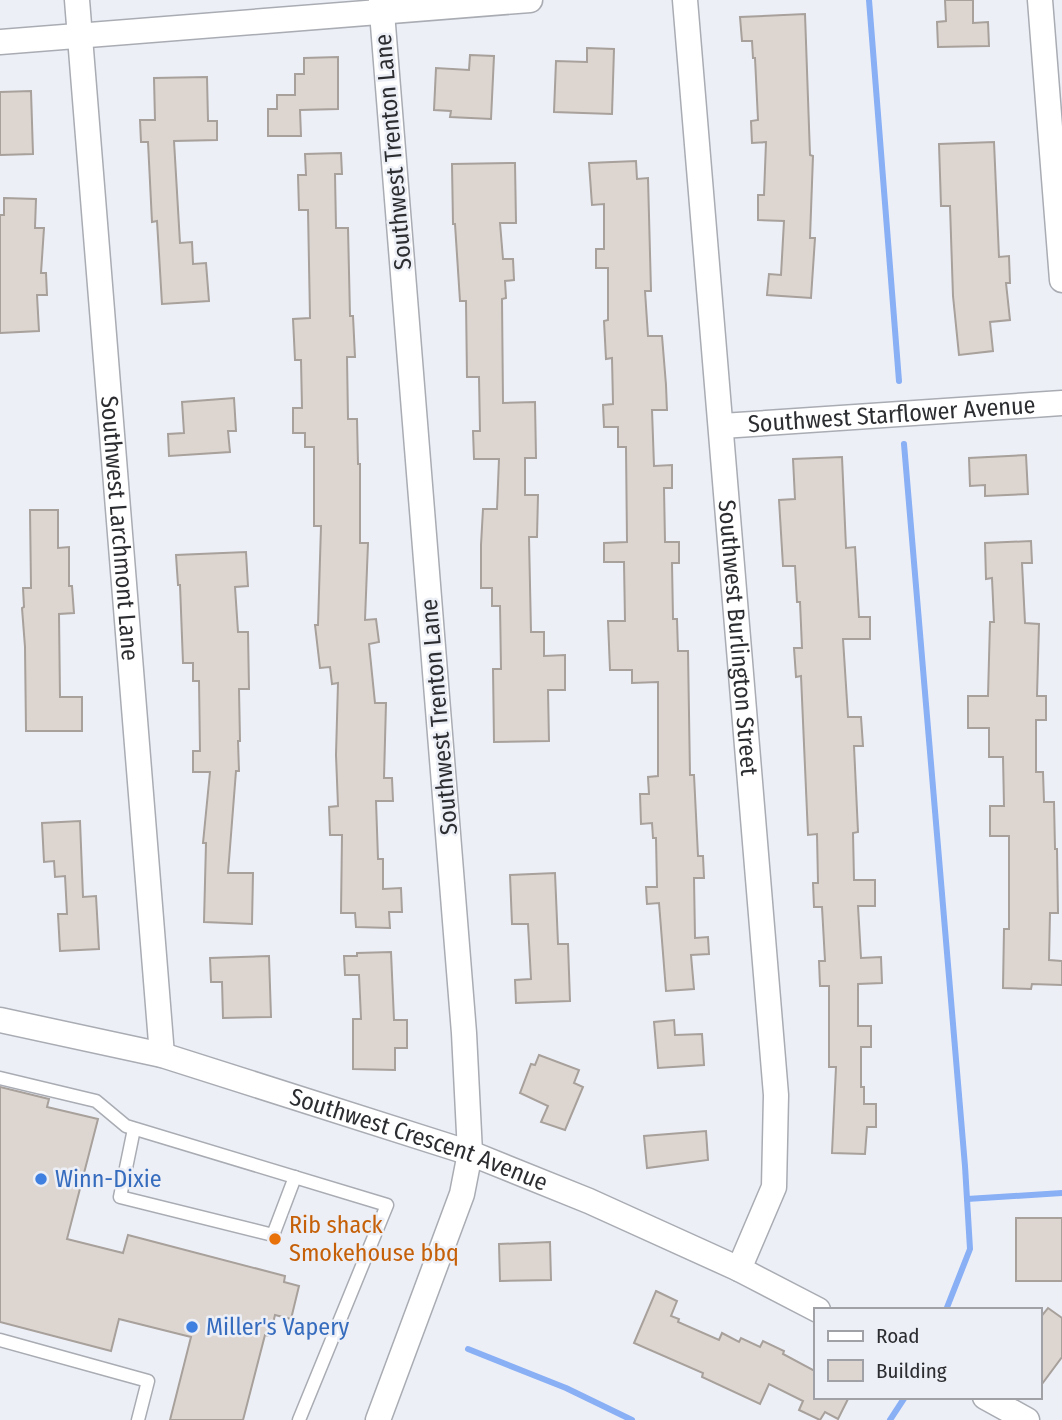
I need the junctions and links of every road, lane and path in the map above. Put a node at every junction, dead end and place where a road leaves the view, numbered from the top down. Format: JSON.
{"nodes":[{"id":1,"x":78,"y":0,"type":"edge"},
{"id":2,"x":530,"y":0,"type":"edge"},
{"id":3,"x":685,"y":0,"type":"edge"},
{"id":4,"x":1040,"y":0,"type":"edge"},
{"id":5,"x":382,"y":6,"type":"edge"},
{"id":6,"x":80,"y":35,"type":"junction"},
{"id":7,"x":0,"y":42,"type":"edge"},
{"id":8,"x":1055,"y":96,"type":"edge"},
{"id":9,"x":1062,"y":280,"type":"edge"},
{"id":10,"x":1062,"y":403,"type":"edge"},
{"id":11,"x":722,"y":426,"type":"junction"},
{"id":12,"x":0,"y":1020,"type":"edge"},
{"id":13,"x":162,"y":1055,"type":"junction"},
{"id":14,"x":0,"y":1078,"type":"edge"},
{"id":15,"x":134,"y":1129,"type":"junction"},
{"id":16,"x":470,"y":1153,"type":"junction"},
{"id":17,"x":295,"y":1177,"type":"junction"},
{"id":18,"x":740,"y":1269,"type":"junction"},
{"id":19,"x":814,"y":1308,"type":"edge"},
{"id":20,"x":0,"y":1340,"type":"edge"},
{"id":21,"x":989,"y":1399,"type":"edge"},
{"id":22,"x":138,"y":1420,"type":"edge"},
{"id":23,"x":299,"y":1420,"type":"edge"},
{"id":24,"x":378,"y":1420,"type":"edge"},
{"id":25,"x":1027,"y":1420,"type":"edge"}],
"edges":[{"from":1,"to":6,"type":"street","name":"Southwest Larchmont Lane"},
{"from":2,"to":5,"type":"street"},
{"from":3,"to":11,"type":"street","name":"Southwest Burlington Street"},
{"from":4,"to":8,"type":"street"},
{"from":5,"to":6,"type":"street"},
{"from":5,"to":16,"type":"street","name":"Southwest Trenton Lane"},
{"from":6,"to":7,"type":"street"},
{"from":6,"to":13,"type":"street","name":"Southwest Larchmont Lane"},
{"from":8,"to":9,"type":"street"},
{"from":10,"to":11,"type":"street","name":"Southwest Starflower Avenue"},
{"from":11,"to":18,"type":"street","name":"Southwest Burlington Street"},
{"from":12,"to":13,"type":"street","name":"Southwest Crescent Avenue"},
{"from":13,"to":16,"type":"street","name":"Southwest Crescent Avenue"},
{"from":14,"to":15,"type":"lane"},
{"from":15,"to":17,"type":"lane"},
{"from":15,"to":17,"type":"lane"},
{"from":16,"to":18,"type":"street","name":"Southwest Crescent Avenue"},
{"from":16,"to":24,"type":"street","name":"Southwest Trenton Lane"},
{"from":17,"to":23,"type":"lane"},
{"from":18,"to":19,"type":"street","name":"Southwest Crescent Avenue"},
{"from":20,"to":22,"type":"lane"},
{"from":21,"to":25,"type":"street"}]}
